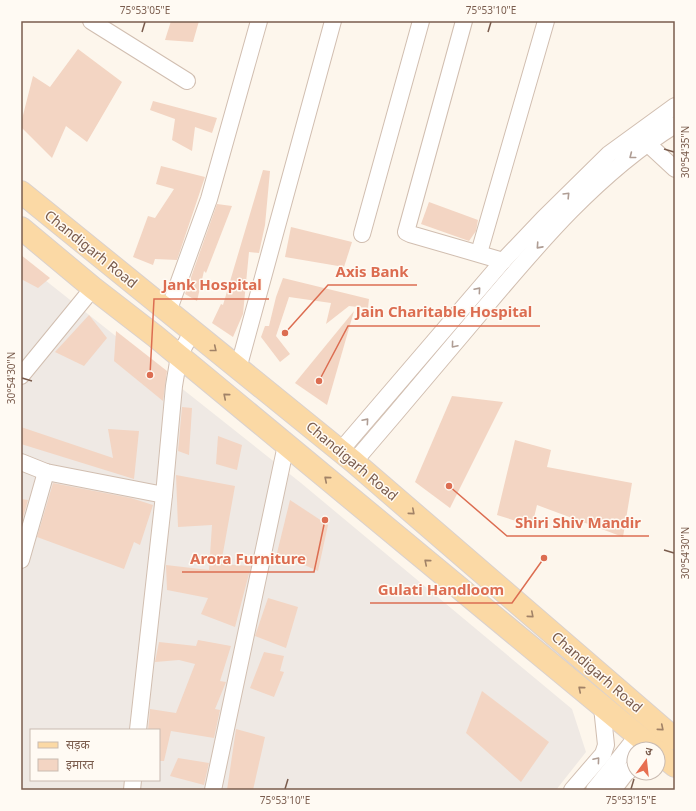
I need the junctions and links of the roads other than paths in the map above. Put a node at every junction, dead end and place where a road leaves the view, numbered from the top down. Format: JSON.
{"nodes":[{"id":1,"x":91,"y":21,"type":"edge"},
{"id":2,"x":258,"y":21,"type":"edge"},
{"id":3,"x":333,"y":21,"type":"edge"},
{"id":4,"x":421,"y":21,"type":"edge"},
{"id":5,"x":464,"y":21,"type":"edge"},
{"id":6,"x":546,"y":21,"type":"edge"},
{"id":7,"x":187,"y":80,"type":"dead end"},
{"id":8,"x":675,"y":106,"type":"edge"},
{"id":9,"x":675,"y":125,"type":"edge"},
{"id":10,"x":648,"y":144,"type":"junction"},
{"id":11,"x":675,"y":169,"type":"edge"},
{"id":12,"x":21,"y":192,"type":"edge"},
{"id":13,"x":21,"y":228,"type":"edge"},
{"id":14,"x":362,"y":234,"type":"dead end"},
{"id":15,"x":479,"y":253,"type":"junction"},
{"id":16,"x":503,"y":262,"type":"junction"},
{"id":17,"x":93,"y":288,"type":"junction"},
{"id":18,"x":168,"y":312,"type":"junction"},
{"id":19,"x":192,"y":332,"type":"junction"},
{"id":20,"x":179,"y":356,"type":"junction"},
{"id":21,"x":238,"y":369,"type":"junction"},
{"id":22,"x":21,"y":376,"type":"edge"},
{"id":23,"x":286,"y":445,"type":"junction"},
{"id":24,"x":347,"y":456,"type":"junction"},
{"id":25,"x":21,"y":462,"type":"edge"},
{"id":26,"x":46,"y":472,"type":"junction"},
{"id":27,"x":164,"y":495,"type":"junction"},
{"id":28,"x":21,"y":560,"type":"edge"},
{"id":29,"x":602,"y":707,"type":"junction"},
{"id":30,"x":138,"y":729,"type":"edge"},
{"id":31,"x":638,"y":736,"type":"junction"},
{"id":32,"x":645,"y":741,"type":"edge"},
{"id":33,"x":650,"y":741,"type":"edge"},
{"id":34,"x":626,"y":773,"type":"edge"},
{"id":35,"x":212,"y":790,"type":"edge"},
{"id":36,"x":572,"y":790,"type":"edge"},
{"id":37,"x":594,"y":790,"type":"edge"},
{"id":38,"x":613,"y":790,"type":"edge"}],
"edges":[{"from":1,"to":7,"type":"street"},
{"from":2,"to":18,"type":"street"},
{"from":3,"to":21,"type":"street"},
{"from":4,"to":14,"type":"street"},
{"from":5,"to":15,"type":"street"},
{"from":6,"to":15,"type":"street"},
{"from":16,"to":8,"type":"street","one_way":true},
{"from":9,"to":10,"type":"street"},
{"from":10,"to":11,"type":"street"},
{"from":10,"to":24,"type":"street","one_way":true},
{"from":12,"to":18,"type":"main road","name":"Chandigarh Road"},
{"from":13,"to":17,"type":"main road","name":"Chandigarh Road"},
{"from":15,"to":16,"type":"street"},
{"from":24,"to":16,"type":"street","one_way":true},
{"from":17,"to":20,"type":"main road","name":"Chandigarh Road"},
{"from":17,"to":22,"type":"street"},
{"from":18,"to":19,"type":"main road","name":"Chandigarh Road"},
{"from":19,"to":20,"type":"street"},
{"from":19,"to":21,"type":"main road","name":"Chandigarh Road","one_way":true},
{"from":23,"to":20,"type":"main road","name":"Chandigarh Road","one_way":true},
{"from":20,"to":27,"type":"street"},
{"from":21,"to":24,"type":"main road","name":"Chandigarh Road"},
{"from":29,"to":23,"type":"main road","name":"Chandigarh Road","one_way":true},
{"from":23,"to":35,"type":"street"},
{"from":24,"to":33,"type":"main road","name":"Chandigarh Road","one_way":true},
{"from":25,"to":26,"type":"street"},
{"from":26,"to":27,"type":"street"},
{"from":26,"to":28,"type":"street"},
{"from":27,"to":30,"type":"street"},
{"from":29,"to":31,"type":"main road","name":"Chandigarh Road"},
{"from":36,"to":29,"type":"street","one_way":true},
{"from":31,"to":32,"type":"main road","name":"Chandigarh Road"},
{"from":31,"to":37,"type":"street"},
{"from":34,"to":38,"type":"street"}]}
